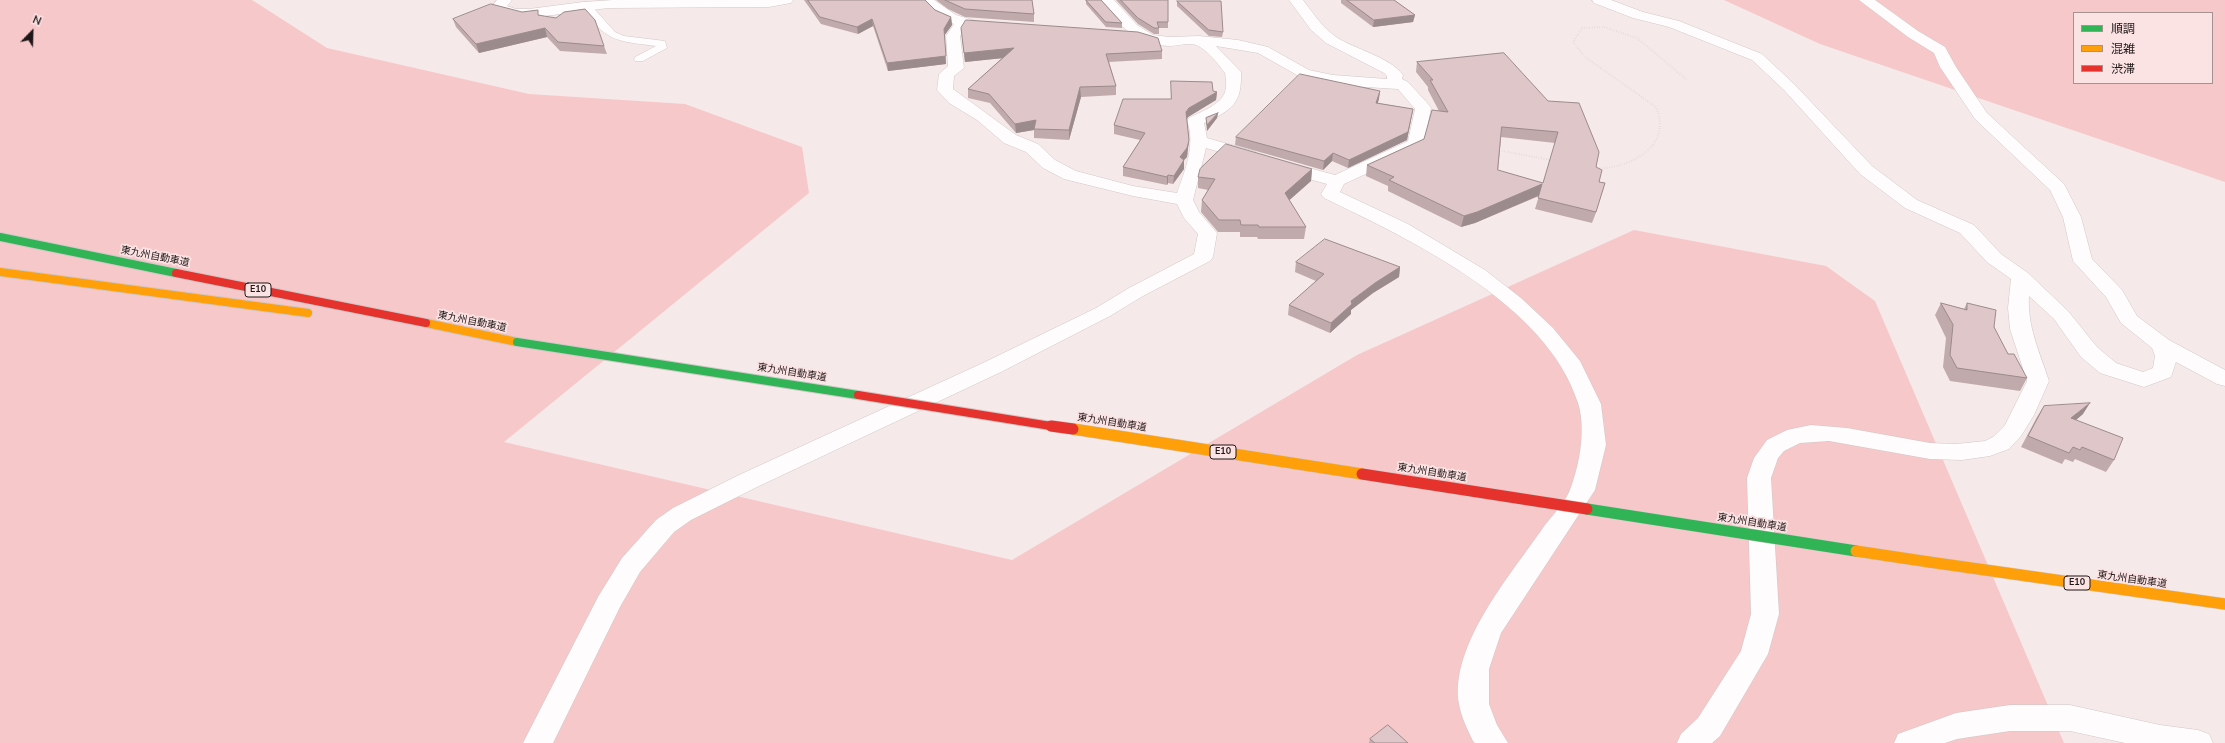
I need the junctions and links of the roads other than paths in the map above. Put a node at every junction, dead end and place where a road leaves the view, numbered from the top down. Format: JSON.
{"nodes":[{"id":1,"x":506,"y":0,"type":"edge"},
{"id":2,"x":786,"y":0,"type":"edge"},
{"id":3,"x":926,"y":0,"type":"edge"},
{"id":4,"x":1106,"y":0,"type":"edge"},
{"id":5,"x":1296,"y":0,"type":"edge"},
{"id":6,"x":1599,"y":0,"type":"edge"},
{"id":7,"x":1866,"y":0,"type":"edge"},
{"id":8,"x":585,"y":5,"type":"junction"},
{"id":9,"x":962,"y":22,"type":"junction"},
{"id":10,"x":985,"y":24,"type":"edge"},
{"id":11,"x":1117,"y":33,"type":"edge"},
{"id":12,"x":1140,"y":34,"type":"junction"},
{"id":13,"x":1199,"y":40,"type":"junction"},
{"id":14,"x":639,"y":60,"type":"dead end"},
{"id":15,"x":1404,"y":85,"type":"junction"},
{"id":16,"x":1199,"y":141,"type":"junction"},
{"id":17,"x":1337,"y":181,"type":"junction"},
{"id":18,"x":1184,"y":200,"type":"junction"},
{"id":19,"x":0,"y":228,"type":"edge"},
{"id":20,"x":0,"y":237,"type":"edge"},
{"id":21,"x":0,"y":272,"type":"edge"},
{"id":22,"x":2021,"y":277,"type":"junction"},
{"id":23,"x":371,"y":312,"type":"junction"},
{"id":24,"x":319,"y":315,"type":"dead end"},
{"id":25,"x":375,"y":322,"type":"dead end"},
{"id":26,"x":517,"y":342,"type":"junction"},
{"id":27,"x":2161,"y":344,"type":"junction"},
{"id":28,"x":2225,"y":379,"type":"edge"},
{"id":29,"x":2225,"y":604,"type":"edge"},
{"id":30,"x":538,"y":743,"type":"edge"},
{"id":31,"x":1493,"y":743,"type":"edge"},
{"id":32,"x":1692,"y":743,"type":"edge"},
{"id":33,"x":1909,"y":743,"type":"edge"},
{"id":34,"x":2198,"y":743,"type":"edge"}],
"edges":[{"from":1,"to":8,"type":"street"},
{"from":2,"to":8,"type":"street"},
{"from":3,"to":9,"type":"street"},
{"from":4,"to":12,"type":"street"},
{"from":5,"to":15,"type":"street"},
{"from":6,"to":22,"type":"street"},
{"from":7,"to":27,"type":"street"},
{"from":8,"to":14,"type":"lane"},
{"from":9,"to":10,"type":"street"},
{"from":9,"to":18,"type":"street"},
{"from":11,"to":12,"type":"street"},
{"from":12,"to":13,"type":"street"},
{"from":13,"to":15,"type":"street"},
{"from":13,"to":16,"type":"street"},
{"from":15,"to":17,"type":"street"},
{"from":16,"to":17,"type":"street"},
{"from":16,"to":18,"type":"street"},
{"from":17,"to":31,"type":"street"},
{"from":18,"to":30,"type":"street"},
{"from":19,"to":23,"type":"highway"},
{"from":20,"to":23,"type":"highway","name":"東九州自動車道","number":"E10"},
{"from":21,"to":24,"type":"highway"},
{"from":22,"to":27,"type":"street"},
{"from":22,"to":32,"type":"street"},
{"from":23,"to":26,"type":"highway","name":"東九州自動車道","number":"E10"},
{"from":25,"to":26,"type":"highway"},
{"from":26,"to":29,"type":"highway","name":"東九州自動車道","number":"E10","bridge":true},
{"from":27,"to":28,"type":"street"},
{"from":33,"to":34,"type":"street"}]}
